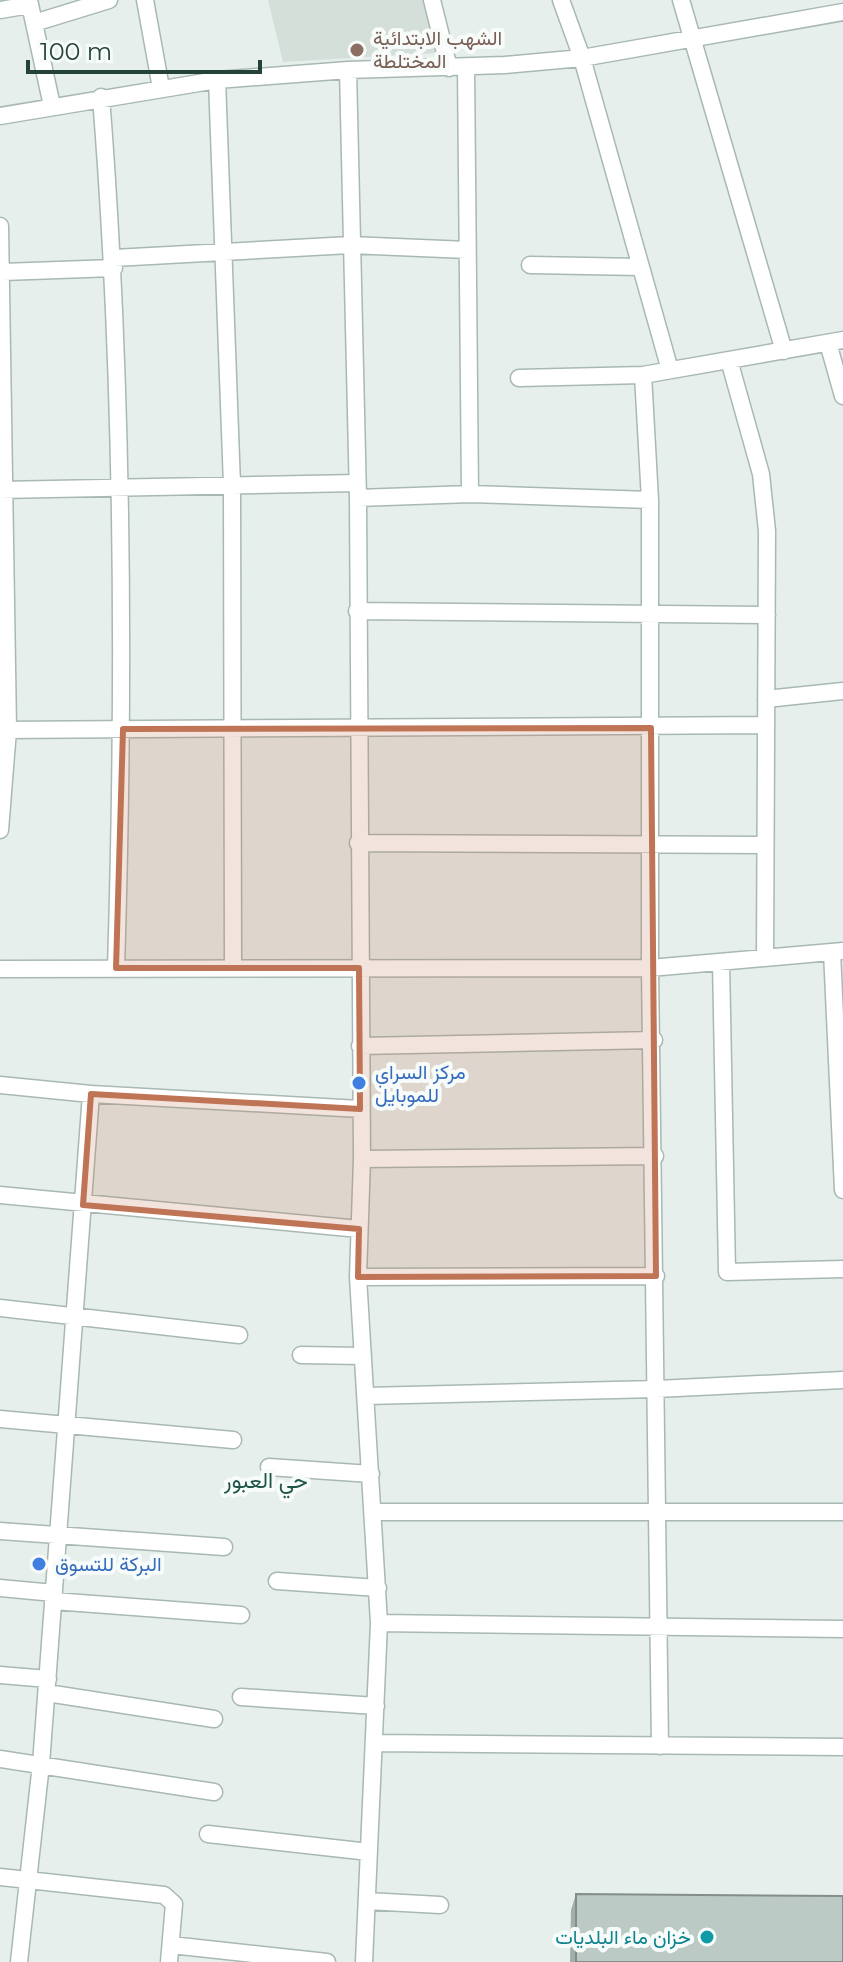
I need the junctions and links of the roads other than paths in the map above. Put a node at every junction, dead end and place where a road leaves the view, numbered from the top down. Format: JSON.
{"nodes":[{"id":1,"x":109,"y":0,"type":"edge"},
{"id":2,"x":145,"y":0,"type":"edge"},
{"id":3,"x":432,"y":0,"type":"edge"},
{"id":4,"x":561,"y":0,"type":"edge"},
{"id":5,"x":681,"y":0,"type":"edge"},
{"id":6,"x":30,"y":2,"type":"edge"},
{"id":7,"x":0,"y":10,"type":"edge"},
{"id":8,"x":843,"y":12,"type":"edge"},
{"id":9,"x":34,"y":23,"type":"junction"},
{"id":10,"x":694,"y":40,"type":"junction"},
{"id":11,"x":582,"y":58,"type":"junction"},
{"id":12,"x":457,"y":68,"type":"junction"},
{"id":13,"x":348,"y":70,"type":"junction"},
{"id":14,"x":217,"y":80,"type":"junction"},
{"id":15,"x":161,"y":88,"type":"junction"},
{"id":16,"x":101,"y":97,"type":"junction"},
{"id":17,"x":52,"y":106,"type":"junction"},
{"id":18,"x":0,"y":116,"type":"edge"},
{"id":19,"x":0,"y":226,"type":"edge"},
{"id":20,"x":350,"y":245,"type":"junction"},
{"id":21,"x":467,"y":250,"type":"junction"},
{"id":22,"x":224,"y":252,"type":"junction"},
{"id":23,"x":114,"y":263,"type":"junction"},
{"id":24,"x":530,"y":265,"type":"dead end"},
{"id":25,"x":641,"y":267,"type":"junction"},
{"id":26,"x":3,"y":272,"type":"junction"},
{"id":27,"x":836,"y":342,"type":"edge"},
{"id":28,"x":784,"y":351,"type":"junction"},
{"id":29,"x":729,"y":360,"type":"junction"},
{"id":30,"x":670,"y":370,"type":"junction"},
{"id":31,"x":643,"y":375,"type":"junction"},
{"id":32,"x":519,"y":378,"type":"dead end"},
{"id":33,"x":843,"y":396,"type":"edge"},
{"id":34,"x":232,"y":485,"type":"junction"},
{"id":35,"x":119,"y":488,"type":"junction"},
{"id":36,"x":3,"y":490,"type":"edge"},
{"id":37,"x":358,"y":490,"type":"junction"},
{"id":38,"x":470,"y":494,"type":"junction"},
{"id":39,"x":650,"y":500,"type":"junction"},
{"id":40,"x":357,"y":611,"type":"junction"},
{"id":41,"x":651,"y":614,"type":"junction"},
{"id":42,"x":767,"y":615,"type":"junction"},
{"id":43,"x":843,"y":691,"type":"edge"},
{"id":44,"x":766,"y":699,"type":"junction"},
{"id":45,"x":766,"y":725,"type":"junction"},
{"id":46,"x":357,"y":727,"type":"junction"},
{"id":47,"x":233,"y":728,"type":"junction"},
{"id":48,"x":651,"y":728,"type":"junction"},
{"id":49,"x":123,"y":729,"type":"junction"},
{"id":50,"x":4,"y":730,"type":"edge"},
{"id":51,"x":0,"y":830,"type":"edge"},
{"id":52,"x":358,"y":843,"type":"junction"},
{"id":53,"x":652,"y":845,"type":"junction"},
{"id":54,"x":765,"y":845,"type":"junction"},
{"id":55,"x":838,"y":952,"type":"edge"},
{"id":56,"x":765,"y":958,"type":"junction"},
{"id":57,"x":721,"y":962,"type":"junction"},
{"id":58,"x":116,"y":968,"type":"junction"},
{"id":59,"x":233,"y":968,"type":"junction"},
{"id":60,"x":359,"y":968,"type":"junction"},
{"id":61,"x":650,"y":968,"type":"junction"},
{"id":62,"x":0,"y":969,"type":"edge"},
{"id":63,"x":654,"y":1040,"type":"junction"},
{"id":64,"x":360,"y":1046,"type":"junction"},
{"id":65,"x":0,"y":1085,"type":"edge"},
{"id":66,"x":91,"y":1094,"type":"junction"},
{"id":67,"x":360,"y":1109,"type":"junction"},
{"id":68,"x":841,"y":1113,"type":"edge"},
{"id":69,"x":655,"y":1156,"type":"junction"},
{"id":70,"x":362,"y":1159,"type":"junction"},
{"id":71,"x":843,"y":1190,"type":"edge"},
{"id":72,"x":0,"y":1195,"type":"edge"},
{"id":73,"x":83,"y":1205,"type":"junction"},
{"id":74,"x":359,"y":1229,"type":"junction"},
{"id":75,"x":843,"y":1269,"type":"edge"},
{"id":76,"x":656,"y":1276,"type":"junction"},
{"id":77,"x":358,"y":1277,"type":"junction"},
{"id":78,"x":0,"y":1308,"type":"edge"},
{"id":79,"x":74,"y":1317,"type":"junction"},
{"id":80,"x":239,"y":1335,"type":"dead end"},
{"id":81,"x":301,"y":1355,"type":"dead end"},
{"id":82,"x":363,"y":1356,"type":"junction"},
{"id":83,"x":843,"y":1380,"type":"edge"},
{"id":84,"x":657,"y":1389,"type":"junction"},
{"id":85,"x":366,"y":1396,"type":"junction"},
{"id":86,"x":0,"y":1419,"type":"edge"},
{"id":87,"x":67,"y":1423,"type":"junction"},
{"id":88,"x":233,"y":1440,"type":"dead end"},
{"id":89,"x":269,"y":1467,"type":"dead end"},
{"id":90,"x":371,"y":1474,"type":"junction"},
{"id":91,"x":373,"y":1512,"type":"junction"},
{"id":92,"x":658,"y":1512,"type":"junction"},
{"id":93,"x":843,"y":1512,"type":"edge"},
{"id":94,"x":0,"y":1531,"type":"edge"},
{"id":95,"x":58,"y":1535,"type":"junction"},
{"id":96,"x":224,"y":1547,"type":"dead end"},
{"id":97,"x":277,"y":1581,"type":"dead end"},
{"id":98,"x":0,"y":1588,"type":"edge"},
{"id":99,"x":378,"y":1588,"type":"junction"},
{"id":100,"x":54,"y":1597,"type":"junction"},
{"id":101,"x":241,"y":1615,"type":"dead end"},
{"id":102,"x":379,"y":1623,"type":"junction"},
{"id":103,"x":659,"y":1627,"type":"junction"},
{"id":104,"x":843,"y":1629,"type":"edge"},
{"id":105,"x":0,"y":1675,"type":"edge"},
{"id":106,"x":47,"y":1686,"type":"junction"},
{"id":107,"x":241,"y":1697,"type":"dead end"},
{"id":108,"x":376,"y":1706,"type":"junction"},
{"id":109,"x":214,"y":1719,"type":"dead end"},
{"id":110,"x":375,"y":1743,"type":"junction"},
{"id":111,"x":660,"y":1746,"type":"junction"},
{"id":112,"x":843,"y":1747,"type":"edge"},
{"id":113,"x":0,"y":1759,"type":"edge"},
{"id":114,"x":41,"y":1764,"type":"junction"},
{"id":115,"x":214,"y":1792,"type":"dead end"},
{"id":116,"x":208,"y":1834,"type":"dead end"},
{"id":117,"x":369,"y":1852,"type":"junction"},
{"id":118,"x":0,"y":1877,"type":"edge"},
{"id":119,"x":28,"y":1881,"type":"junction"},
{"id":120,"x":367,"y":1901,"type":"junction"},
{"id":121,"x":440,"y":1905,"type":"dead end"},
{"id":122,"x":170,"y":1954,"type":"edge"},
{"id":123,"x":19,"y":1962,"type":"edge"},
{"id":124,"x":327,"y":1962,"type":"edge"},
{"id":125,"x":364,"y":1962,"type":"edge"}],
"edges":[{"from":1,"to":9,"type":"street"},
{"from":2,"to":15,"type":"street"},
{"from":3,"to":12,"type":"street"},
{"from":4,"to":11,"type":"street"},
{"from":5,"to":10,"type":"street"},
{"from":6,"to":7,"type":"street"},
{"from":6,"to":9,"type":"street"},
{"from":8,"to":10,"type":"street"},
{"from":9,"to":17,"type":"street"},
{"from":10,"to":11,"type":"street"},
{"from":10,"to":28,"type":"street"},
{"from":11,"to":12,"type":"street"},
{"from":11,"to":25,"type":"street"},
{"from":12,"to":13,"type":"street"},
{"from":12,"to":21,"type":"street"},
{"from":13,"to":14,"type":"street"},
{"from":13,"to":20,"type":"street"},
{"from":14,"to":15,"type":"street"},
{"from":14,"to":22,"type":"street"},
{"from":15,"to":16,"type":"street"},
{"from":16,"to":17,"type":"street"},
{"from":16,"to":23,"type":"street"},
{"from":17,"to":18,"type":"street"},
{"from":19,"to":26,"type":"street"},
{"from":20,"to":21,"type":"street"},
{"from":20,"to":22,"type":"street"},
{"from":20,"to":37,"type":"street"},
{"from":21,"to":38,"type":"street"},
{"from":22,"to":23,"type":"street"},
{"from":22,"to":34,"type":"street"},
{"from":23,"to":26,"type":"street"},
{"from":23,"to":35,"type":"street"},
{"from":24,"to":25,"type":"street"},
{"from":25,"to":30,"type":"street"},
{"from":26,"to":36,"type":"street"},
{"from":27,"to":28,"type":"street"},
{"from":27,"to":33,"type":"street"},
{"from":28,"to":29,"type":"street"},
{"from":29,"to":30,"type":"street"},
{"from":29,"to":42,"type":"street"},
{"from":30,"to":31,"type":"street"},
{"from":31,"to":32,"type":"street"},
{"from":31,"to":39,"type":"street"},
{"from":34,"to":35,"type":"street"},
{"from":34,"to":37,"type":"street"},
{"from":34,"to":47,"type":"street"},
{"from":35,"to":36,"type":"street"},
{"from":35,"to":49,"type":"street"},
{"from":36,"to":50,"type":"street"},
{"from":37,"to":38,"type":"street"},
{"from":37,"to":40,"type":"street"},
{"from":38,"to":39,"type":"street"},
{"from":39,"to":41,"type":"street"},
{"from":40,"to":41,"type":"street"},
{"from":40,"to":46,"type":"street"},
{"from":41,"to":42,"type":"street"},
{"from":41,"to":48,"type":"street"},
{"from":42,"to":44,"type":"street"},
{"from":43,"to":44,"type":"street"},
{"from":44,"to":45,"type":"street"},
{"from":45,"to":48,"type":"street"},
{"from":45,"to":54,"type":"street"},
{"from":46,"to":47,"type":"street"},
{"from":46,"to":48,"type":"street"},
{"from":46,"to":52,"type":"street"},
{"from":47,"to":49,"type":"street"},
{"from":47,"to":59,"type":"street"},
{"from":48,"to":53,"type":"street"},
{"from":49,"to":50,"type":"street"},
{"from":49,"to":58,"type":"street"},
{"from":50,"to":51,"type":"street"},
{"from":52,"to":53,"type":"street"},
{"from":52,"to":60,"type":"street"},
{"from":53,"to":54,"type":"street"},
{"from":53,"to":61,"type":"street"},
{"from":54,"to":56,"type":"street"},
{"from":55,"to":56,"type":"street"},
{"from":55,"to":68,"type":"street"},
{"from":56,"to":57,"type":"street"},
{"from":57,"to":61,"type":"street"},
{"from":57,"to":75,"type":"street"},
{"from":58,"to":59,"type":"street"},
{"from":58,"to":62,"type":"street"},
{"from":59,"to":60,"type":"street"},
{"from":60,"to":61,"type":"street"},
{"from":60,"to":64,"type":"street"},
{"from":61,"to":63,"type":"street"},
{"from":63,"to":64,"type":"street"},
{"from":63,"to":69,"type":"street"},
{"from":64,"to":67,"type":"street"},
{"from":65,"to":66,"type":"street"},
{"from":66,"to":67,"type":"street"},
{"from":66,"to":73,"type":"street"},
{"from":67,"to":70,"type":"street"},
{"from":68,"to":71,"type":"street"},
{"from":69,"to":70,"type":"street"},
{"from":69,"to":76,"type":"street"},
{"from":70,"to":74,"type":"street"},
{"from":72,"to":73,"type":"street"},
{"from":73,"to":74,"type":"street"},
{"from":73,"to":79,"type":"street"},
{"from":74,"to":77,"type":"street"},
{"from":76,"to":77,"type":"street"},
{"from":76,"to":84,"type":"street"},
{"from":77,"to":82,"type":"street"},
{"from":78,"to":79,"type":"street"},
{"from":79,"to":80,"type":"street"},
{"from":79,"to":87,"type":"street"},
{"from":81,"to":82,"type":"street"},
{"from":82,"to":85,"type":"street"},
{"from":83,"to":84,"type":"street"},
{"from":84,"to":85,"type":"street"},
{"from":84,"to":92,"type":"street"},
{"from":85,"to":90,"type":"street"},
{"from":86,"to":87,"type":"street"},
{"from":87,"to":88,"type":"street"},
{"from":87,"to":95,"type":"street"},
{"from":89,"to":90,"type":"street"},
{"from":90,"to":91,"type":"street"},
{"from":91,"to":92,"type":"street"},
{"from":91,"to":99,"type":"street"},
{"from":92,"to":93,"type":"street"},
{"from":92,"to":103,"type":"street"},
{"from":94,"to":95,"type":"street"},
{"from":95,"to":96,"type":"street"},
{"from":95,"to":100,"type":"street"},
{"from":97,"to":99,"type":"street"},
{"from":98,"to":100,"type":"street"},
{"from":99,"to":102,"type":"street"},
{"from":100,"to":101,"type":"street"},
{"from":100,"to":106,"type":"street"},
{"from":102,"to":103,"type":"street"},
{"from":102,"to":108,"type":"street"},
{"from":103,"to":104,"type":"street"},
{"from":103,"to":111,"type":"street"},
{"from":105,"to":106,"type":"street"},
{"from":106,"to":109,"type":"street"},
{"from":106,"to":114,"type":"street"},
{"from":107,"to":108,"type":"street"},
{"from":108,"to":110,"type":"street"},
{"from":110,"to":111,"type":"street"},
{"from":110,"to":117,"type":"street"},
{"from":111,"to":112,"type":"street"},
{"from":113,"to":114,"type":"street"},
{"from":114,"to":115,"type":"street"},
{"from":114,"to":119,"type":"street"},
{"from":116,"to":117,"type":"street"},
{"from":117,"to":120,"type":"street"},
{"from":118,"to":119,"type":"street"},
{"from":119,"to":122,"type":"street"},
{"from":119,"to":123,"type":"street"},
{"from":120,"to":121,"type":"street"},
{"from":120,"to":125,"type":"street"},
{"from":122,"to":124,"type":"street"}]}
